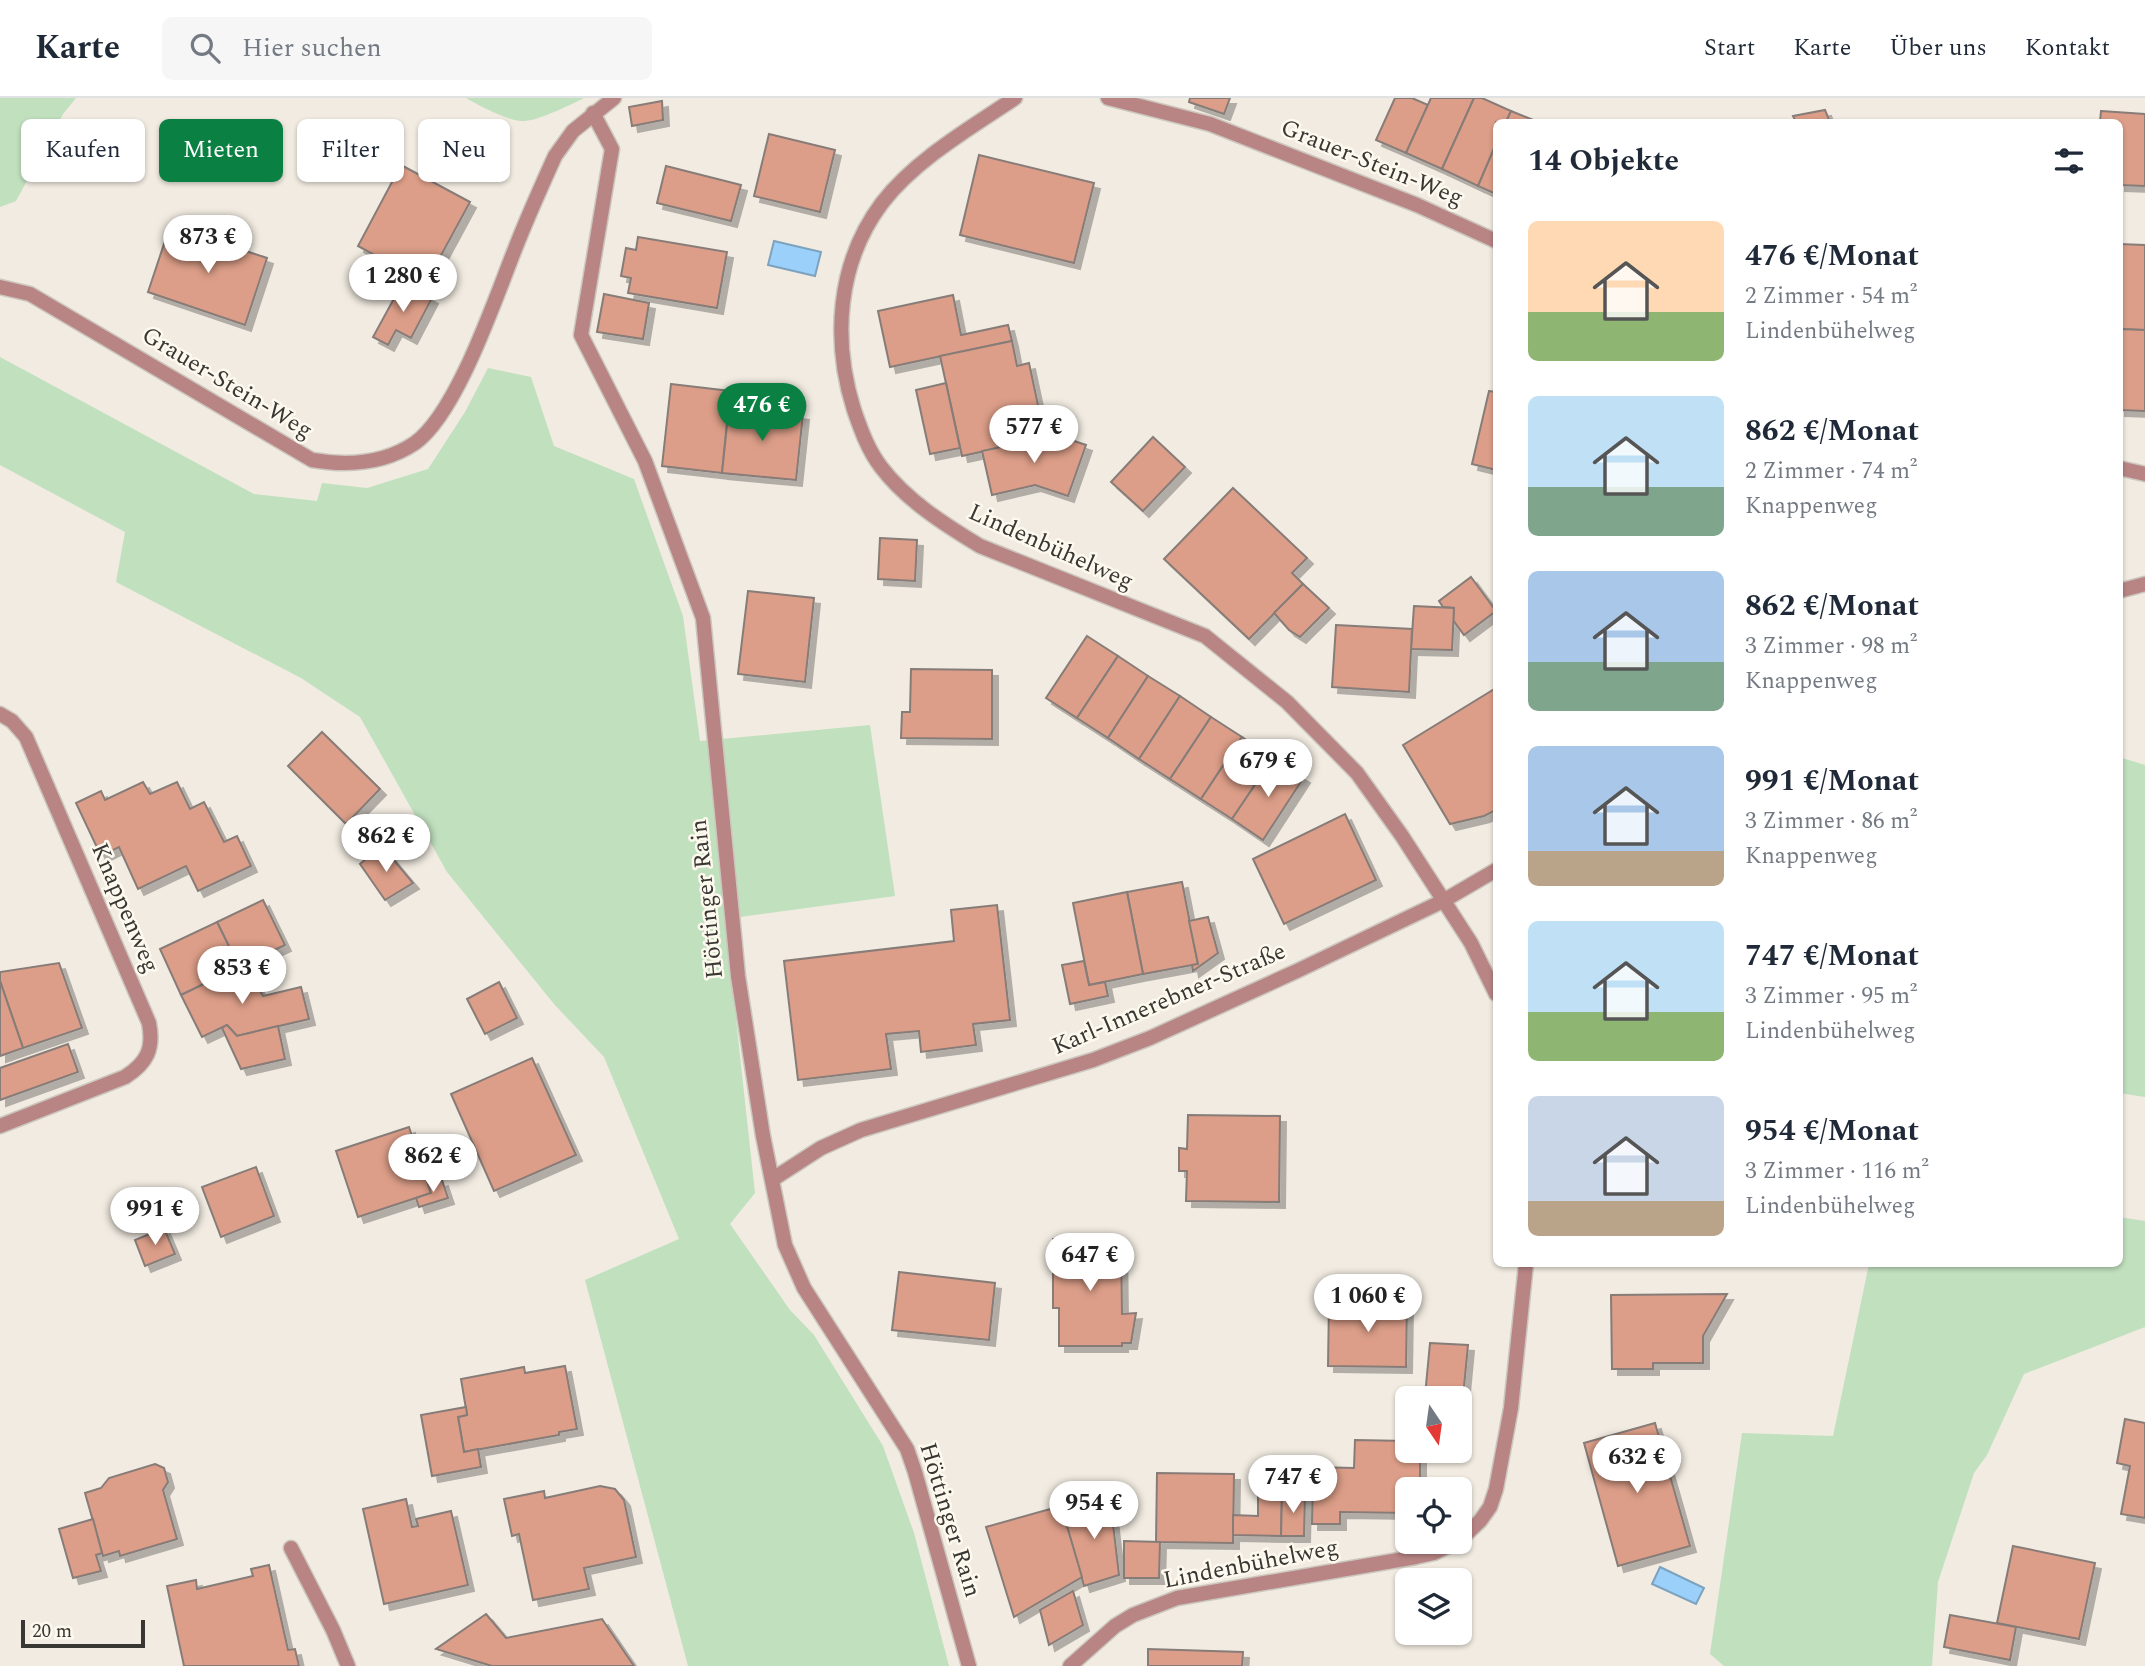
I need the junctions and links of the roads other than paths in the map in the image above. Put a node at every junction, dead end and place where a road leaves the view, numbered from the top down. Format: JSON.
{"nodes":[{"id":1,"x":614,"y":98,"type":"edge"},
{"id":2,"x":1015,"y":98,"type":"edge"},
{"id":3,"x":1108,"y":98,"type":"edge"},
{"id":4,"x":593,"y":113,"type":"junction"},
{"id":5,"x":1493,"y":240,"type":"edge"},
{"id":6,"x":0,"y":287,"type":"edge"},
{"id":7,"x":2123,"y":469,"type":"edge"},
{"id":8,"x":2145,"y":474,"type":"edge"},
{"id":9,"x":2145,"y":584,"type":"edge"},
{"id":10,"x":2123,"y":590,"type":"edge"},
{"id":11,"x":0,"y":714,"type":"edge"},
{"id":12,"x":1493,"y":872,"type":"edge"},
{"id":13,"x":1443,"y":901,"type":"junction"},
{"id":14,"x":1493,"y":988,"type":"edge"},
{"id":15,"x":0,"y":1126,"type":"edge"},
{"id":16,"x":773,"y":1179,"type":"junction"},
{"id":17,"x":1526,"y":1267,"type":"edge"},
{"id":18,"x":1472,"y":1528,"type":"edge"},
{"id":19,"x":291,"y":1548,"type":"dead end"},
{"id":20,"x":1430,"y":1554,"type":"edge"},
{"id":21,"x":348,"y":1666,"type":"edge"},
{"id":22,"x":969,"y":1666,"type":"edge"},
{"id":23,"x":1070,"y":1666,"type":"edge"}],
"edges":[{"from":1,"to":4,"type":"street","name":"Grauer-Stein-Weg"},
{"from":2,"to":13,"type":"street","name":"Lindenbühelweg"},
{"from":3,"to":5,"type":"street","name":"Grauer-Stein-Weg"},
{"from":4,"to":6,"type":"street","name":"Grauer-Stein-Weg"},
{"from":4,"to":16,"type":"street","name":"Höttinger Rain"},
{"from":7,"to":8,"type":"street"},
{"from":9,"to":10,"type":"street"},
{"from":11,"to":15,"type":"street","name":"Knappenweg"},
{"from":12,"to":13,"type":"street","name":"Karl-Innerebner-Straße"},
{"from":13,"to":14,"type":"street","name":"Lindenbühelweg"},
{"from":13,"to":16,"type":"street","name":"Karl-Innerebner-Straße"},
{"from":16,"to":22,"type":"street","name":"Höttinger Rain"},
{"from":17,"to":18,"type":"street","name":"Lindenbühelweg"},
{"from":19,"to":21,"type":"street"},
{"from":20,"to":23,"type":"street","name":"Lindenbühelweg"}]}
